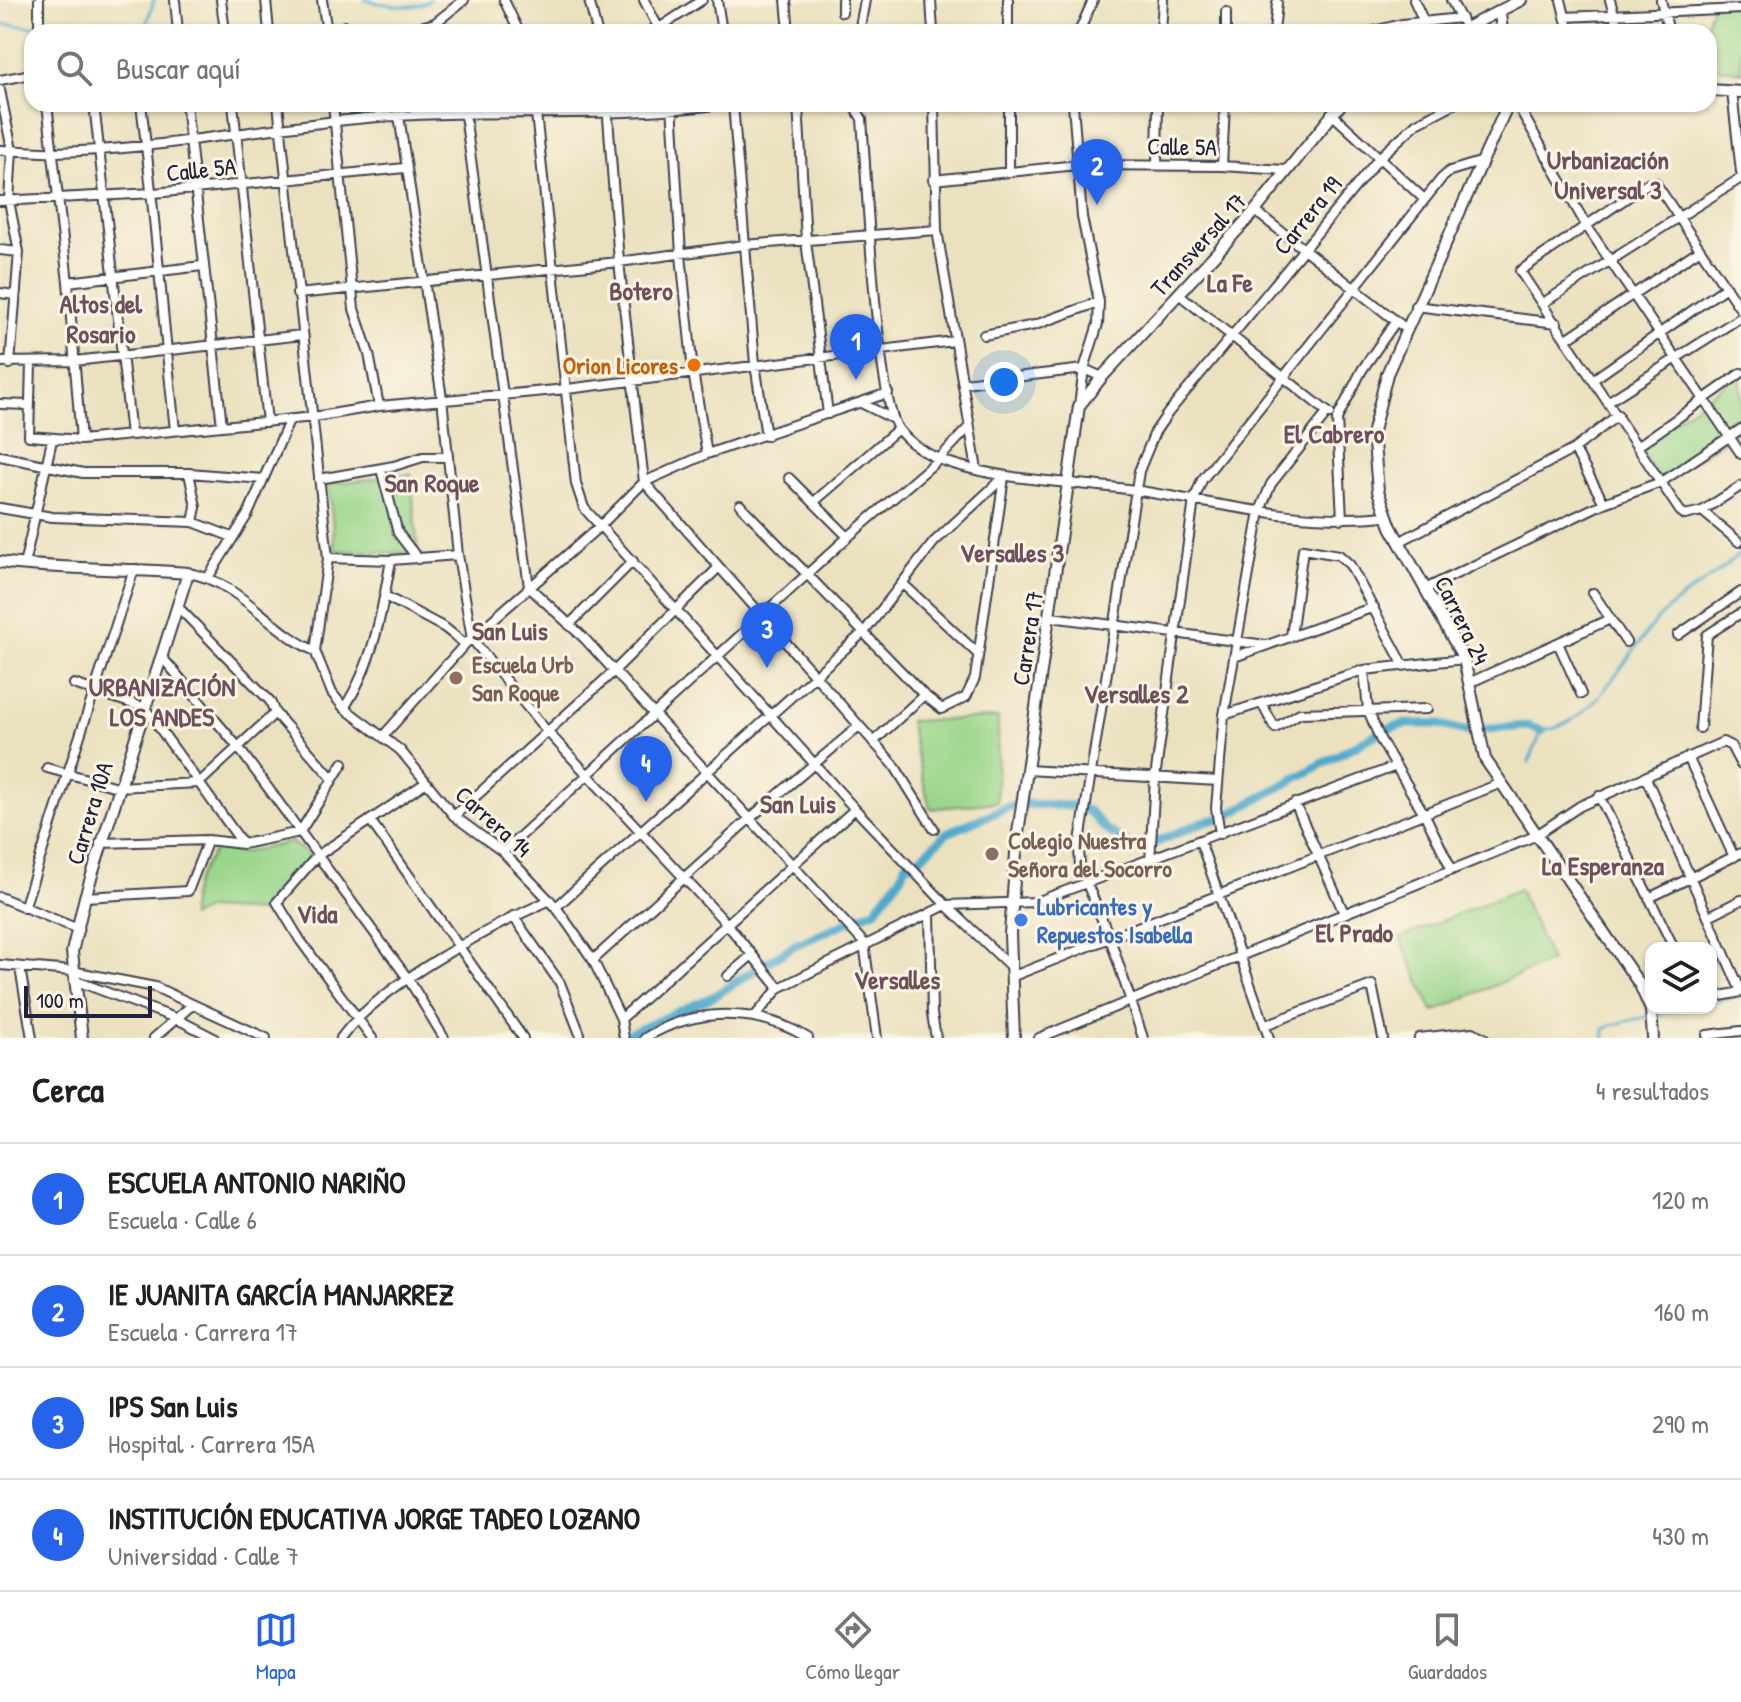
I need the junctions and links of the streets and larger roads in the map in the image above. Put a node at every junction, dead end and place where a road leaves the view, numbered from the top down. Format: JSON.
{"nodes":[{"id":1,"x":39,"y":0,"type":"edge"},
{"id":2,"x":221,"y":0,"type":"edge"},
{"id":3,"x":266,"y":0,"type":"edge"},
{"id":4,"x":322,"y":0,"type":"edge"},
{"id":5,"x":464,"y":0,"type":"edge"},
{"id":6,"x":504,"y":0,"type":"edge"},
{"id":7,"x":589,"y":0,"type":"edge"},
{"id":8,"x":644,"y":0,"type":"edge"},
{"id":9,"x":702,"y":0,"type":"edge"},
{"id":10,"x":717,"y":0,"type":"edge"},
{"id":11,"x":786,"y":0,"type":"edge"},
{"id":12,"x":842,"y":0,"type":"edge"},
{"id":13,"x":865,"y":0,"type":"edge"},
{"id":14,"x":931,"y":0,"type":"edge"},
{"id":15,"x":1008,"y":0,"type":"edge"},
{"id":16,"x":1093,"y":0,"type":"edge"},
{"id":17,"x":1163,"y":0,"type":"edge"},
{"id":18,"x":1414,"y":0,"type":"edge"},
{"id":19,"x":1451,"y":0,"type":"edge"},
{"id":20,"x":1521,"y":0,"type":"edge"},
{"id":21,"x":1561,"y":0,"type":"edge"},
{"id":22,"x":1610,"y":0,"type":"edge"},
{"id":23,"x":1661,"y":0,"type":"edge"},
{"id":24,"x":1707,"y":0,"type":"edge"},
{"id":25,"x":175,"y":1,"type":"edge"},
{"id":26,"x":1277,"y":3,"type":"dead end"},
{"id":27,"x":688,"y":4,"type":"edge"},
{"id":28,"x":1741,"y":9,"type":"edge"},
{"id":29,"x":1709,"y":10,"type":"junction"},
{"id":30,"x":842,"y":12,"type":"dead end"},
{"id":31,"x":1226,"y":12,"type":"dead end"},
{"id":32,"x":1500,"y":13,"type":"junction"},
{"id":33,"x":1613,"y":13,"type":"junction"},
{"id":34,"x":1664,"y":13,"type":"junction"},
{"id":35,"x":1565,"y":17,"type":"junction"},
{"id":36,"x":1461,"y":18,"type":"junction"},
{"id":37,"x":1424,"y":22,"type":"junction"},
{"id":38,"x":39,"y":24,"type":"edge"},
{"id":39,"x":177,"y":24,"type":"edge"},
{"id":40,"x":224,"y":24,"type":"edge"},
{"id":41,"x":268,"y":24,"type":"edge"},
{"id":42,"x":326,"y":24,"type":"edge"},
{"id":43,"x":431,"y":24,"type":"edge"},
{"id":44,"x":515,"y":24,"type":"edge"},
{"id":45,"x":595,"y":24,"type":"edge"},
{"id":46,"x":657,"y":24,"type":"edge"},
{"id":47,"x":666,"y":24,"type":"edge"},
{"id":48,"x":721,"y":24,"type":"edge"},
{"id":49,"x":788,"y":24,"type":"edge"},
{"id":50,"x":860,"y":24,"type":"edge"},
{"id":51,"x":932,"y":24,"type":"edge"},
{"id":52,"x":1008,"y":24,"type":"edge"},
{"id":53,"x":1082,"y":24,"type":"edge"},
{"id":54,"x":1162,"y":24,"type":"edge"},
{"id":55,"x":1226,"y":24,"type":"edge"},
{"id":56,"x":1275,"y":24,"type":"edge"},
{"id":57,"x":1413,"y":24,"type":"edge"},
{"id":58,"x":1462,"y":24,"type":"edge"},
{"id":59,"x":1475,"y":24,"type":"edge"},
{"id":60,"x":1501,"y":24,"type":"edge"},
{"id":61,"x":1567,"y":24,"type":"edge"},
{"id":62,"x":1616,"y":24,"type":"edge"},
{"id":63,"x":1667,"y":24,"type":"edge"},
{"id":64,"x":24,"y":76,"type":"edge"},
{"id":65,"x":0,"y":80,"type":"edge"},
{"id":66,"x":0,"y":90,"type":"edge"},
{"id":67,"x":1717,"y":91,"type":"edge"},
{"id":68,"x":1737,"y":92,"type":"edge"},
{"id":69,"x":48,"y":112,"type":"edge"},
{"id":70,"x":95,"y":112,"type":"edge"},
{"id":71,"x":142,"y":112,"type":"edge"},
{"id":72,"x":187,"y":112,"type":"edge"},
{"id":73,"x":234,"y":112,"type":"edge"},
{"id":74,"x":279,"y":112,"type":"edge"},
{"id":75,"x":334,"y":112,"type":"edge"},
{"id":76,"x":379,"y":112,"type":"edge"},
{"id":77,"x":565,"y":112,"type":"edge"},
{"id":78,"x":608,"y":112,"type":"edge"},
{"id":79,"x":672,"y":112,"type":"edge"},
{"id":80,"x":734,"y":112,"type":"edge"},
{"id":81,"x":798,"y":112,"type":"edge"},
{"id":82,"x":858,"y":112,"type":"edge"},
{"id":83,"x":934,"y":112,"type":"edge"},
{"id":84,"x":1009,"y":112,"type":"edge"},
{"id":85,"x":1074,"y":112,"type":"edge"},
{"id":86,"x":1158,"y":112,"type":"edge"},
{"id":87,"x":1225,"y":112,"type":"edge"},
{"id":88,"x":1438,"y":112,"type":"edge"},
{"id":89,"x":1505,"y":112,"type":"edge"},
{"id":90,"x":1522,"y":112,"type":"edge"},
{"id":91,"x":1331,"y":113,"type":"joint"},
{"id":92,"x":537,"y":114,"type":"junction"},
{"id":93,"x":465,"y":115,"type":"junction"},
{"id":94,"x":399,"y":116,"type":"junction"},
{"id":95,"x":379,"y":117,"type":"junction"},
{"id":96,"x":335,"y":121,"type":"junction"},
{"id":97,"x":280,"y":125,"type":"junction"},
{"id":98,"x":235,"y":132,"type":"junction"},
{"id":99,"x":190,"y":138,"type":"junction"},
{"id":100,"x":146,"y":144,"type":"junction"},
{"id":101,"x":101,"y":148,"type":"junction"},
{"id":102,"x":0,"y":150,"type":"edge"},
{"id":103,"x":12,"y":150,"type":"junction"},
{"id":104,"x":54,"y":152,"type":"junction"},
{"id":105,"x":1380,"y":157,"type":"junction"},
{"id":106,"x":1480,"y":162,"type":"junction"},
{"id":107,"x":1077,"y":165,"type":"junction"},
{"id":108,"x":1157,"y":165,"type":"junction"},
{"id":109,"x":1222,"y":166,"type":"junction"},
{"id":110,"x":405,"y":168,"type":"junction"},
{"id":111,"x":1286,"y":170,"type":"junction"},
{"id":112,"x":1009,"y":172,"type":"junction"},
{"id":113,"x":340,"y":174,"type":"junction"},
{"id":114,"x":1741,"y":175,"type":"edge"},
{"id":115,"x":284,"y":180,"type":"junction"},
{"id":116,"x":933,"y":180,"type":"junction"},
{"id":117,"x":241,"y":185,"type":"junction"},
{"id":118,"x":195,"y":189,"type":"junction"},
{"id":119,"x":154,"y":193,"type":"junction"},
{"id":120,"x":106,"y":195,"type":"junction"},
{"id":121,"x":58,"y":198,"type":"junction"},
{"id":122,"x":1424,"y":199,"type":"junction"},
{"id":123,"x":4,"y":201,"type":"edge"},
{"id":124,"x":1255,"y":211,"type":"junction"},
{"id":125,"x":1677,"y":216,"type":"junction"},
{"id":126,"x":1586,"y":225,"type":"junction"},
{"id":127,"x":937,"y":230,"type":"junction"},
{"id":128,"x":870,"y":236,"type":"junction"},
{"id":129,"x":806,"y":241,"type":"junction"},
{"id":130,"x":744,"y":245,"type":"junction"},
{"id":131,"x":1305,"y":249,"type":"junction"},
{"id":132,"x":0,"y":250,"type":"edge"},
{"id":133,"x":1699,"y":250,"type":"junction"},
{"id":134,"x":19,"y":252,"type":"junction"},
{"id":135,"x":681,"y":255,"type":"junction"},
{"id":136,"x":619,"y":262,"type":"junction"},
{"id":137,"x":1611,"y":263,"type":"junction"},
{"id":138,"x":202,"y":266,"type":"junction"},
{"id":139,"x":555,"y":267,"type":"junction"},
{"id":140,"x":158,"y":272,"type":"junction"},
{"id":141,"x":490,"y":273,"type":"junction"},
{"id":142,"x":112,"y":278,"type":"junction"},
{"id":143,"x":424,"y":280,"type":"junction"},
{"id":144,"x":68,"y":282,"type":"junction"},
{"id":145,"x":353,"y":286,"type":"junction"},
{"id":146,"x":1726,"y":287,"type":"junction"},
{"id":147,"x":1351,"y":288,"type":"junction"},
{"id":148,"x":0,"y":293,"type":"edge"},
{"id":149,"x":297,"y":294,"type":"junction"},
{"id":150,"x":15,"y":295,"type":"junction"},
{"id":151,"x":1180,"y":295,"type":"junction"},
{"id":152,"x":1631,"y":295,"type":"junction"},
{"id":153,"x":1099,"y":302,"type":"junction"},
{"id":154,"x":1543,"y":303,"type":"junction"},
{"id":155,"x":1415,"y":306,"type":"junction"},
{"id":156,"x":1741,"y":310,"type":"edge"},
{"id":157,"x":1741,"y":317,"type":"edge"},
{"id":158,"x":1396,"y":321,"type":"junction"},
{"id":159,"x":1557,"y":323,"type":"junction"},
{"id":160,"x":1405,"y":328,"type":"junction"},
{"id":161,"x":302,"y":335,"type":"junction"},
{"id":162,"x":984,"y":335,"type":"dead end"},
{"id":163,"x":1659,"y":336,"type":"junction"},
{"id":164,"x":1568,"y":338,"type":"junction"},
{"id":165,"x":1232,"y":339,"type":"junction"},
{"id":166,"x":954,"y":341,"type":"junction"},
{"id":167,"x":258,"y":342,"type":"junction"},
{"id":168,"x":1381,"y":344,"type":"junction"},
{"id":169,"x":212,"y":347,"type":"junction"},
{"id":170,"x":882,"y":349,"type":"junction"},
{"id":171,"x":166,"y":350,"type":"junction"},
{"id":172,"x":1396,"y":351,"type":"junction"},
{"id":173,"x":121,"y":356,"type":"junction"},
{"id":174,"x":821,"y":357,"type":"junction"},
{"id":175,"x":1676,"y":359,"type":"junction"},
{"id":176,"x":75,"y":361,"type":"junction"},
{"id":177,"x":0,"y":362,"type":"edge"},
{"id":178,"x":10,"y":364,"type":"junction"},
{"id":179,"x":31,"y":364,"type":"junction"},
{"id":180,"x":755,"y":364,"type":"junction"},
{"id":181,"x":1084,"y":369,"type":"junction"},
{"id":182,"x":693,"y":372,"type":"junction"},
{"id":183,"x":1741,"y":373,"type":"edge"},
{"id":184,"x":1102,"y":377,"type":"junction"},
{"id":185,"x":1281,"y":377,"type":"junction"},
{"id":186,"x":632,"y":379,"type":"junction"},
{"id":187,"x":1594,"y":379,"type":"junction"},
{"id":188,"x":964,"y":383,"type":"junction"},
{"id":189,"x":567,"y":389,"type":"junction"},
{"id":190,"x":504,"y":393,"type":"junction"},
{"id":191,"x":888,"y":393,"type":"junction"},
{"id":192,"x":442,"y":398,"type":"junction"},
{"id":193,"x":1703,"y":400,"type":"junction"},
{"id":194,"x":1609,"y":401,"type":"junction"},
{"id":195,"x":861,"y":403,"type":"junction"},
{"id":196,"x":0,"y":404,"type":"edge"},
{"id":197,"x":28,"y":405,"type":"junction"},
{"id":198,"x":379,"y":406,"type":"junction"},
{"id":199,"x":1079,"y":406,"type":"junction"},
{"id":200,"x":1328,"y":412,"type":"junction"},
{"id":201,"x":828,"y":414,"type":"junction"},
{"id":202,"x":1618,"y":415,"type":"junction"},
{"id":203,"x":314,"y":417,"type":"junction"},
{"id":204,"x":290,"y":419,"type":"junction"},
{"id":205,"x":893,"y":419,"type":"junction"},
{"id":206,"x":1337,"y":419,"type":"junction"},
{"id":207,"x":267,"y":422,"type":"junction"},
{"id":208,"x":222,"y":426,"type":"junction"},
{"id":209,"x":968,"y":428,"type":"junction"},
{"id":210,"x":898,"y":429,"type":"junction"},
{"id":211,"x":1741,"y":429,"type":"edge"},
{"id":212,"x":175,"y":430,"type":"junction"},
{"id":213,"x":131,"y":435,"type":"junction"},
{"id":214,"x":766,"y":436,"type":"junction"},
{"id":215,"x":1729,"y":437,"type":"junction"},
{"id":216,"x":52,"y":440,"type":"junction"},
{"id":217,"x":81,"y":440,"type":"junction"},
{"id":218,"x":1638,"y":446,"type":"junction"},
{"id":219,"x":1574,"y":449,"type":"junction"},
{"id":220,"x":707,"y":454,"type":"junction"},
{"id":221,"x":1741,"y":454,"type":"edge"},
{"id":222,"x":0,"y":456,"type":"edge"},
{"id":223,"x":447,"y":457,"type":"junction"},
{"id":224,"x":939,"y":459,"type":"junction"},
{"id":225,"x":47,"y":463,"type":"junction"},
{"id":226,"x":381,"y":469,"type":"junction"},
{"id":227,"x":977,"y":470,"type":"junction"},
{"id":228,"x":189,"y":473,"type":"junction"},
{"id":229,"x":1004,"y":477,"type":"junction"},
{"id":230,"x":789,"y":478,"type":"dead end"},
{"id":231,"x":263,"y":479,"type":"junction"},
{"id":232,"x":319,"y":479,"type":"junction"},
{"id":233,"x":1069,"y":481,"type":"junction"},
{"id":234,"x":644,"y":482,"type":"junction"},
{"id":235,"x":1661,"y":482,"type":"junction"},
{"id":236,"x":1741,"y":486,"type":"edge"},
{"id":237,"x":1134,"y":490,"type":"junction"},
{"id":238,"x":1194,"y":500,"type":"junction"},
{"id":239,"x":815,"y":501,"type":"junction"},
{"id":240,"x":1604,"y":503,"type":"junction"},
{"id":241,"x":740,"y":505,"type":"dead end"},
{"id":242,"x":0,"y":508,"type":"edge"},
{"id":243,"x":1260,"y":511,"type":"junction"},
{"id":244,"x":1702,"y":511,"type":"junction"},
{"id":245,"x":36,"y":514,"type":"junction"},
{"id":246,"x":1386,"y":516,"type":"junction"},
{"id":247,"x":1342,"y":519,"type":"junction"},
{"id":248,"x":193,"y":522,"type":"junction"},
{"id":249,"x":600,"y":526,"type":"junction"},
{"id":250,"x":232,"y":537,"type":"junction"},
{"id":251,"x":848,"y":537,"type":"junction"},
{"id":252,"x":1399,"y":542,"type":"junction"},
{"id":253,"x":1739,"y":542,"type":"dead end"},
{"id":254,"x":458,"y":555,"type":"junction"},
{"id":255,"x":328,"y":558,"type":"junction"},
{"id":256,"x":418,"y":559,"type":"junction"},
{"id":257,"x":391,"y":560,"type":"junction"},
{"id":258,"x":633,"y":561,"type":"junction"},
{"id":259,"x":0,"y":562,"type":"edge"},
{"id":260,"x":24,"y":565,"type":"junction"},
{"id":261,"x":718,"y":568,"type":"junction"},
{"id":262,"x":134,"y":569,"type":"junction"},
{"id":263,"x":188,"y":573,"type":"junction"},
{"id":264,"x":209,"y":576,"type":"junction"},
{"id":265,"x":808,"y":576,"type":"junction"},
{"id":266,"x":902,"y":583,"type":"junction"},
{"id":267,"x":529,"y":587,"type":"junction"},
{"id":268,"x":1427,"y":588,"type":"junction"},
{"id":269,"x":1741,"y":592,"type":"edge"},
{"id":270,"x":1593,"y":593,"type":"dead end"},
{"id":271,"x":385,"y":596,"type":"junction"},
{"id":272,"x":1374,"y":607,"type":"junction"},
{"id":273,"x":179,"y":608,"type":"junction"},
{"id":274,"x":677,"y":608,"type":"junction"},
{"id":275,"x":1741,"y":613,"type":"edge"},
{"id":276,"x":1051,"y":617,"type":"junction"},
{"id":277,"x":762,"y":618,"type":"junction"},
{"id":278,"x":1610,"y":619,"type":"junction"},
{"id":279,"x":569,"y":625,"type":"junction"},
{"id":280,"x":1112,"y":625,"type":"junction"},
{"id":281,"x":865,"y":631,"type":"junction"},
{"id":282,"x":1173,"y":633,"type":"junction"},
{"id":283,"x":1678,"y":635,"type":"dead end"},
{"id":284,"x":1291,"y":636,"type":"junction"},
{"id":285,"x":468,"y":641,"type":"junction"},
{"id":286,"x":1236,"y":641,"type":"junction"},
{"id":287,"x":1626,"y":642,"type":"dead end"},
{"id":288,"x":1558,"y":643,"type":"junction"},
{"id":289,"x":1266,"y":645,"type":"junction"},
{"id":290,"x":315,"y":651,"type":"junction"},
{"id":291,"x":978,"y":654,"type":"junction"},
{"id":292,"x":161,"y":656,"type":"junction"},
{"id":293,"x":721,"y":656,"type":"junction"},
{"id":294,"x":1234,"y":657,"type":"junction"},
{"id":295,"x":1464,"y":659,"type":"junction"},
{"id":296,"x":1403,"y":664,"type":"junction"},
{"id":297,"x":1364,"y":670,"type":"junction"},
{"id":298,"x":612,"y":673,"type":"junction"},
{"id":299,"x":815,"y":677,"type":"junction"},
{"id":300,"x":1471,"y":682,"type":"junction"},
{"id":301,"x":74,"y":684,"type":"dead end"},
{"id":302,"x":95,"y":691,"type":"junction"},
{"id":303,"x":1581,"y":694,"type":"dead end"},
{"id":304,"x":924,"y":695,"type":"junction"},
{"id":305,"x":1292,"y":695,"type":"junction"},
{"id":306,"x":1262,"y":704,"type":"junction"},
{"id":307,"x":145,"y":708,"type":"junction"},
{"id":308,"x":344,"y":708,"type":"junction"},
{"id":309,"x":1427,"y":709,"type":"dead end"},
{"id":310,"x":1368,"y":710,"type":"junction"},
{"id":311,"x":771,"y":712,"type":"junction"},
{"id":312,"x":275,"y":713,"type":"junction"},
{"id":313,"x":1300,"y":713,"type":"junction"},
{"id":314,"x":1224,"y":715,"type":"junction"},
{"id":315,"x":654,"y":717,"type":"junction"},
{"id":316,"x":859,"y":726,"type":"junction"},
{"id":317,"x":1700,"y":728,"type":"dead end"},
{"id":318,"x":545,"y":729,"type":"junction"},
{"id":319,"x":384,"y":735,"type":"junction"},
{"id":320,"x":873,"y":742,"type":"junction"},
{"id":321,"x":238,"y":747,"type":"junction"},
{"id":322,"x":1688,"y":757,"type":"junction"},
{"id":323,"x":343,"y":763,"type":"dead end"},
{"id":324,"x":815,"y":764,"type":"junction"},
{"id":325,"x":1741,"y":765,"type":"edge"},
{"id":326,"x":1396,"y":766,"type":"junction"},
{"id":327,"x":47,"y":768,"type":"dead end"},
{"id":328,"x":1027,"y":770,"type":"junction"},
{"id":329,"x":705,"y":773,"type":"junction"},
{"id":330,"x":1088,"y":774,"type":"junction"},
{"id":331,"x":68,"y":776,"type":"junction"},
{"id":332,"x":587,"y":777,"type":"junction"},
{"id":333,"x":1155,"y":778,"type":"junction"},
{"id":334,"x":1646,"y":778,"type":"junction"},
{"id":335,"x":333,"y":779,"type":"junction"},
{"id":336,"x":1218,"y":781,"type":"junction"},
{"id":337,"x":199,"y":783,"type":"junction"},
{"id":338,"x":425,"y":783,"type":"junction"},
{"id":339,"x":1499,"y":784,"type":"junction"},
{"id":340,"x":117,"y":787,"type":"junction"},
{"id":341,"x":1599,"y":796,"type":"junction"},
{"id":342,"x":1295,"y":803,"type":"junction"},
{"id":343,"x":855,"y":809,"type":"junction"},
{"id":344,"x":454,"y":816,"type":"junction"},
{"id":345,"x":1426,"y":817,"type":"junction"},
{"id":346,"x":370,"y":820,"type":"junction"},
{"id":347,"x":748,"y":820,"type":"junction"},
{"id":348,"x":934,"y":829,"type":"dead end"},
{"id":349,"x":300,"y":832,"type":"junction"},
{"id":350,"x":640,"y":832,"type":"junction"},
{"id":351,"x":1220,"y":834,"type":"junction"},
{"id":352,"x":1535,"y":836,"type":"junction"},
{"id":353,"x":208,"y":840,"type":"junction"},
{"id":354,"x":1200,"y":841,"type":"junction"},
{"id":355,"x":99,"y":843,"type":"junction"},
{"id":356,"x":243,"y":844,"type":"junction"},
{"id":357,"x":503,"y":852,"type":"junction"},
{"id":358,"x":1738,"y":855,"type":"edge"},
{"id":359,"x":317,"y":856,"type":"junction"},
{"id":360,"x":1149,"y":856,"type":"junction"},
{"id":361,"x":1319,"y":857,"type":"junction"},
{"id":362,"x":793,"y":865,"type":"junction"},
{"id":363,"x":1452,"y":870,"type":"junction"},
{"id":364,"x":1690,"y":878,"type":"junction"},
{"id":365,"x":684,"y":880,"type":"junction"},
{"id":366,"x":1086,"y":884,"type":"junction"},
{"id":367,"x":0,"y":897,"type":"edge"},
{"id":368,"x":85,"y":897,"type":"junction"},
{"id":369,"x":1218,"y":897,"type":"junction"},
{"id":370,"x":1649,"y":898,"type":"junction"},
{"id":371,"x":1741,"y":900,"type":"edge"},
{"id":372,"x":553,"y":903,"type":"junction"},
{"id":373,"x":946,"y":905,"type":"junction"},
{"id":374,"x":1010,"y":905,"type":"junction"},
{"id":375,"x":24,"y":908,"type":"junction"},
{"id":376,"x":930,"y":913,"type":"junction"},
{"id":377,"x":1344,"y":913,"type":"junction"},
{"id":378,"x":513,"y":916,"type":"junction"},
{"id":379,"x":1709,"y":916,"type":"junction"},
{"id":380,"x":727,"y":924,"type":"junction"},
{"id":381,"x":78,"y":929,"type":"junction"},
{"id":382,"x":1111,"y":941,"type":"junction"},
{"id":383,"x":1671,"y":942,"type":"edge"},
{"id":384,"x":864,"y":943,"type":"junction"},
{"id":385,"x":460,"y":946,"type":"junction"},
{"id":386,"x":752,"y":955,"type":"junction"},
{"id":387,"x":1240,"y":956,"type":"junction"},
{"id":388,"x":593,"y":960,"type":"junction"},
{"id":389,"x":0,"y":965,"type":"edge"},
{"id":390,"x":20,"y":968,"type":"junction"},
{"id":391,"x":1011,"y":972,"type":"junction"},
{"id":392,"x":73,"y":976,"type":"junction"},
{"id":393,"x":728,"y":976,"type":"dead end"},
{"id":394,"x":409,"y":980,"type":"junction"},
{"id":395,"x":779,"y":988,"type":"junction"},
{"id":396,"x":1741,"y":991,"type":"edge"},
{"id":397,"x":1645,"y":995,"type":"edge"},
{"id":398,"x":1717,"y":997,"type":"edge"},
{"id":399,"x":1133,"y":1001,"type":"junction"},
{"id":400,"x":192,"y":1005,"type":"junction"},
{"id":401,"x":1654,"y":1014,"type":"edge"},
{"id":402,"x":357,"y":1015,"type":"junction"},
{"id":403,"x":756,"y":1015,"type":"junction"},
{"id":404,"x":175,"y":1018,"type":"junction"},
{"id":405,"x":1265,"y":1025,"type":"junction"},
{"id":406,"x":623,"y":1028,"type":"edge"},
{"id":407,"x":1741,"y":1031,"type":"edge"},
{"id":408,"x":580,"y":1034,"type":"dead end"},
{"id":409,"x":1707,"y":1035,"type":"dead end"},
{"id":410,"x":1483,"y":1036,"type":"edge"},
{"id":411,"x":32,"y":1038,"type":"edge"},
{"id":412,"x":82,"y":1038,"type":"edge"},
{"id":413,"x":154,"y":1038,"type":"edge"},
{"id":414,"x":214,"y":1038,"type":"edge"},
{"id":415,"x":266,"y":1038,"type":"edge"},
{"id":416,"x":341,"y":1038,"type":"edge"},
{"id":417,"x":372,"y":1038,"type":"edge"},
{"id":418,"x":444,"y":1038,"type":"edge"},
{"id":419,"x":523,"y":1038,"type":"edge"},
{"id":420,"x":645,"y":1038,"type":"edge"},
{"id":421,"x":808,"y":1038,"type":"edge"},
{"id":422,"x":877,"y":1038,"type":"edge"},
{"id":423,"x":936,"y":1038,"type":"edge"},
{"id":424,"x":1014,"y":1038,"type":"edge"},
{"id":425,"x":1039,"y":1038,"type":"edge"},
{"id":426,"x":1143,"y":1038,"type":"edge"},
{"id":427,"x":1269,"y":1038,"type":"edge"},
{"id":428,"x":1383,"y":1038,"type":"edge"},
{"id":429,"x":1419,"y":1038,"type":"edge"},
{"id":430,"x":1653,"y":1038,"type":"edge"}],
"edges":[{"from":1,"to":38,"type":"street"},
{"from":2,"to":40,"type":"street"},
{"from":3,"to":41,"type":"street"},
{"from":4,"to":42,"type":"street"},
{"from":5,"to":43,"type":"street"},
{"from":6,"to":44,"type":"street"},
{"from":7,"to":45,"type":"street"},
{"from":8,"to":46,"type":"street"},
{"from":9,"to":27,"type":"street"},
{"from":10,"to":48,"type":"street"},
{"from":11,"to":49,"type":"street"},
{"from":12,"to":30,"type":"street"},
{"from":13,"to":50,"type":"street"},
{"from":14,"to":51,"type":"street"},
{"from":15,"to":52,"type":"street"},
{"from":16,"to":53,"type":"street"},
{"from":17,"to":54,"type":"street"},
{"from":18,"to":37,"type":"street"},
{"from":19,"to":36,"type":"street"},
{"from":20,"to":32,"type":"street"},
{"from":21,"to":35,"type":"street"},
{"from":22,"to":33,"type":"street"},
{"from":23,"to":34,"type":"street"},
{"from":24,"to":29,"type":"street"},
{"from":25,"to":39,"type":"street"},
{"from":26,"to":56,"type":"street"},
{"from":27,"to":47,"type":"street"},
{"from":28,"to":29,"type":"street"},
{"from":29,"to":34,"type":"street"},
{"from":31,"to":55,"type":"street"},
{"from":32,"to":59,"type":"street"},
{"from":32,"to":60,"type":"street"},
{"from":33,"to":34,"type":"street"},
{"from":33,"to":35,"type":"street"},
{"from":33,"to":62,"type":"street"},
{"from":34,"to":63,"type":"street"},
{"from":35,"to":61,"type":"street"},
{"from":36,"to":37,"type":"street"},
{"from":36,"to":58,"type":"street"},
{"from":37,"to":57,"type":"street"},
{"from":64,"to":65,"type":"street"},
{"from":66,"to":103,"type":"street"},
{"from":67,"to":68,"type":"street"},
{"from":68,"to":114,"type":"street"},
{"from":69,"to":104,"type":"street"},
{"from":70,"to":101,"type":"street"},
{"from":71,"to":100,"type":"street"},
{"from":72,"to":99,"type":"street"},
{"from":73,"to":98,"type":"street"},
{"from":74,"to":97,"type":"street","name":"Carrera 14"},
{"from":75,"to":96,"type":"street"},
{"from":76,"to":95,"type":"street"},
{"from":77,"to":92,"type":"street"},
{"from":78,"to":136,"type":"street"},
{"from":79,"to":135,"type":"street"},
{"from":80,"to":130,"type":"street"},
{"from":81,"to":129,"type":"street"},
{"from":82,"to":128,"type":"street"},
{"from":83,"to":116,"type":"street"},
{"from":84,"to":112,"type":"street"},
{"from":85,"to":107,"type":"street","name":"Carrera 17"},
{"from":86,"to":108,"type":"street"},
{"from":87,"to":109,"type":"street"},
{"from":88,"to":105,"type":"street","name":"Carrera 19"},
{"from":89,"to":106,"type":"street","name":"Carrera 24"},
{"from":90,"to":126,"type":"street"},
{"from":91,"to":105,"type":"street"},
{"from":91,"to":111,"type":"street","name":"Transversal 17"},
{"from":92,"to":93,"type":"street"},
{"from":92,"to":139,"type":"street"},
{"from":93,"to":94,"type":"street"},
{"from":93,"to":141,"type":"street"},
{"from":94,"to":95,"type":"street"},
{"from":94,"to":110,"type":"street"},
{"from":95,"to":96,"type":"street"},
{"from":96,"to":97,"type":"street"},
{"from":96,"to":113,"type":"street"},
{"from":97,"to":98,"type":"street"},
{"from":97,"to":115,"type":"street","name":"Carrera 14"},
{"from":98,"to":99,"type":"street"},
{"from":98,"to":117,"type":"street"},
{"from":99,"to":100,"type":"street"},
{"from":99,"to":118,"type":"street"},
{"from":100,"to":101,"type":"street"},
{"from":100,"to":119,"type":"street"},
{"from":101,"to":104,"type":"street"},
{"from":101,"to":120,"type":"street"},
{"from":102,"to":103,"type":"street"},
{"from":103,"to":104,"type":"street"},
{"from":103,"to":123,"type":"street"},
{"from":104,"to":121,"type":"street"},
{"from":105,"to":122,"type":"street"},
{"from":105,"to":131,"type":"street","name":"Carrera 19"},
{"from":106,"to":122,"type":"street"},
{"from":106,"to":155,"type":"street","name":"Carrera 24"},
{"from":107,"to":108,"type":"street","name":"Calle 5A"},
{"from":107,"to":112,"type":"street","name":"Calle 5A"},
{"from":107,"to":153,"type":"street","name":"Carrera 17"},
{"from":108,"to":109,"type":"street","name":"Calle 5A"},
{"from":109,"to":111,"type":"street","name":"Calle 5A"},
{"from":110,"to":113,"type":"street","name":"Calle 5A"},
{"from":110,"to":143,"type":"street"},
{"from":111,"to":124,"type":"street","name":"Transversal 17"},
{"from":112,"to":116,"type":"street","name":"Calle 5A"},
{"from":113,"to":115,"type":"street","name":"Calle 5A"},
{"from":113,"to":145,"type":"street"},
{"from":114,"to":125,"type":"street"},
{"from":115,"to":117,"type":"street","name":"Calle 5A"},
{"from":115,"to":149,"type":"street","name":"Carrera 14"},
{"from":116,"to":127,"type":"street"},
{"from":117,"to":118,"type":"street","name":"Calle 5A"},
{"from":117,"to":167,"type":"street"},
{"from":118,"to":119,"type":"street","name":"Calle 5A"},
{"from":118,"to":138,"type":"street"},
{"from":119,"to":120,"type":"street","name":"Calle 5A"},
{"from":119,"to":140,"type":"street"},
{"from":120,"to":121,"type":"street","name":"Calle 5A"},
{"from":120,"to":142,"type":"street"},
{"from":121,"to":123,"type":"street","name":"Calle 5A"},
{"from":121,"to":144,"type":"street"},
{"from":122,"to":147,"type":"street"},
{"from":123,"to":134,"type":"street"},
{"from":124,"to":131,"type":"street"},
{"from":124,"to":151,"type":"street","name":"Transversal 17"},
{"from":125,"to":126,"type":"street"},
{"from":125,"to":133,"type":"street"},
{"from":125,"to":137,"type":"street"},
{"from":126,"to":137,"type":"street"},
{"from":126,"to":154,"type":"street"},
{"from":127,"to":128,"type":"street"},
{"from":127,"to":166,"type":"street"},
{"from":128,"to":129,"type":"street"},
{"from":128,"to":170,"type":"street"},
{"from":129,"to":130,"type":"street"},
{"from":129,"to":174,"type":"street"},
{"from":130,"to":135,"type":"street"},
{"from":130,"to":180,"type":"street"},
{"from":131,"to":147,"type":"street"},
{"from":131,"to":165,"type":"street","name":"Carrera 19"},
{"from":132,"to":134,"type":"street"},
{"from":133,"to":146,"type":"street"},
{"from":133,"to":152,"type":"street"},
{"from":134,"to":150,"type":"street"},
{"from":135,"to":136,"type":"street"},
{"from":135,"to":182,"type":"street"},
{"from":136,"to":139,"type":"street"},
{"from":136,"to":186,"type":"street"},
{"from":137,"to":152,"type":"street"},
{"from":137,"to":154,"type":"street"},
{"from":138,"to":140,"type":"street"},
{"from":138,"to":169,"type":"street"},
{"from":139,"to":141,"type":"street"},
{"from":139,"to":189,"type":"street"},
{"from":140,"to":142,"type":"street"},
{"from":140,"to":171,"type":"street"},
{"from":141,"to":143,"type":"street"},
{"from":141,"to":190,"type":"street"},
{"from":142,"to":144,"type":"street"},
{"from":142,"to":173,"type":"street"},
{"from":143,"to":145,"type":"street"},
{"from":143,"to":192,"type":"street"},
{"from":144,"to":176,"type":"street"},
{"from":145,"to":149,"type":"street"},
{"from":145,"to":198,"type":"street"},
{"from":146,"to":156,"type":"street"},
{"from":146,"to":163,"type":"street"},
{"from":147,"to":158,"type":"street"},
{"from":147,"to":185,"type":"street"},
{"from":148,"to":150,"type":"street"},
{"from":149,"to":161,"type":"street","name":"Carrera 14"},
{"from":150,"to":178,"type":"street"},
{"from":151,"to":165,"type":"street"},
{"from":151,"to":184,"type":"street","name":"Transversal 17"},
{"from":152,"to":163,"type":"street"},
{"from":152,"to":164,"type":"street"},
{"from":153,"to":162,"type":"street"},
{"from":153,"to":181,"type":"street","name":"Carrera 17"},
{"from":154,"to":159,"type":"street"},
{"from":155,"to":159,"type":"street"},
{"from":155,"to":160,"type":"street","name":"Carrera 24"},
{"from":157,"to":175,"type":"street"},
{"from":158,"to":160,"type":"street"},
{"from":158,"to":168,"type":"street"},
{"from":159,"to":164,"type":"street"},
{"from":160,"to":172,"type":"street","name":"Carrera 24"},
{"from":161,"to":167,"type":"street"},
{"from":161,"to":203,"type":"street","name":"Carrera 14"},
{"from":163,"to":175,"type":"street"},
{"from":163,"to":187,"type":"street"},
{"from":164,"to":187,"type":"street"},
{"from":165,"to":185,"type":"street"},
{"from":165,"to":237,"type":"street","name":"Carrera 19"},
{"from":166,"to":170,"type":"street"},
{"from":166,"to":188,"type":"street"},
{"from":167,"to":169,"type":"street"},
{"from":167,"to":207,"type":"street"},
{"from":168,"to":172,"type":"street"},
{"from":168,"to":206,"type":"street"},
{"from":169,"to":171,"type":"street"},
{"from":169,"to":208,"type":"street"},
{"from":170,"to":174,"type":"street"},
{"from":170,"to":191,"type":"street"},
{"from":171,"to":173,"type":"street"},
{"from":171,"to":212,"type":"street"},
{"from":172,"to":246,"type":"street","name":"Carrera 24"},
{"from":173,"to":176,"type":"street"},
{"from":173,"to":213,"type":"street"},
{"from":174,"to":180,"type":"street"},
{"from":174,"to":201,"type":"street"},
{"from":175,"to":193,"type":"street"},
{"from":175,"to":194,"type":"street"},
{"from":176,"to":179,"type":"street"},
{"from":176,"to":217,"type":"street"},
{"from":177,"to":178,"type":"street"},
{"from":178,"to":179,"type":"street"},
{"from":179,"to":197,"type":"street"},
{"from":180,"to":182,"type":"street"},
{"from":180,"to":214,"type":"street"},
{"from":181,"to":184,"type":"street"},
{"from":181,"to":188,"type":"street"},
{"from":181,"to":199,"type":"street","name":"Carrera 17"},
{"from":182,"to":186,"type":"street"},
{"from":182,"to":220,"type":"street"},
{"from":183,"to":193,"type":"street"},
{"from":184,"to":199,"type":"street","name":"Transversal 17"},
{"from":185,"to":200,"type":"street"},
{"from":185,"to":238,"type":"street"},
{"from":186,"to":189,"type":"street"},
{"from":186,"to":234,"type":"street"},
{"from":187,"to":194,"type":"street"},
{"from":188,"to":209,"type":"street"},
{"from":189,"to":190,"type":"street"},
{"from":189,"to":249,"type":"street"},
{"from":190,"to":192,"type":"street"},
{"from":190,"to":267,"type":"street"},
{"from":191,"to":195,"type":"street"},
{"from":191,"to":205,"type":"street"},
{"from":192,"to":198,"type":"street"},
{"from":192,"to":223,"type":"street"},
{"from":193,"to":215,"type":"street"},
{"from":193,"to":218,"type":"street"},
{"from":194,"to":202,"type":"street"},
{"from":195,"to":201,"type":"street"},
{"from":195,"to":205,"type":"street"},
{"from":196,"to":197,"type":"street"},
{"from":197,"to":216,"type":"street"},
{"from":198,"to":203,"type":"street"},
{"from":199,"to":233,"type":"street","name":"Carrera 17"},
{"from":200,"to":206,"type":"street"},
{"from":200,"to":243,"type":"street"},
{"from":201,"to":214,"type":"street"},
{"from":202,"to":218,"type":"street"},
{"from":202,"to":219,"type":"street"},
{"from":203,"to":204,"type":"street"},
{"from":203,"to":232,"type":"street","name":"Carrera 14"},
{"from":204,"to":207,"type":"street"},
{"from":204,"to":231,"type":"street"},
{"from":205,"to":210,"type":"street"},
{"from":206,"to":247,"type":"street"},
{"from":207,"to":208,"type":"street"},
{"from":208,"to":212,"type":"street"},
{"from":209,"to":224,"type":"street"},
{"from":209,"to":227,"type":"street"},
{"from":210,"to":224,"type":"street"},
{"from":210,"to":239,"type":"street"},
{"from":211,"to":215,"type":"street"},
{"from":212,"to":213,"type":"street"},
{"from":213,"to":217,"type":"street"},
{"from":214,"to":220,"type":"street"},
{"from":215,"to":221,"type":"street"},
{"from":215,"to":235,"type":"street"},
{"from":216,"to":217,"type":"street"},
{"from":216,"to":225,"type":"street"},
{"from":218,"to":235,"type":"street"},
{"from":219,"to":240,"type":"street"},
{"from":219,"to":252,"type":"street"},
{"from":220,"to":234,"type":"street"},
{"from":222,"to":225,"type":"street"},
{"from":223,"to":226,"type":"street"},
{"from":223,"to":254,"type":"street"},
{"from":224,"to":227,"type":"street"},
{"from":224,"to":251,"type":"street"},
{"from":225,"to":228,"type":"street"},
{"from":225,"to":245,"type":"street"},
{"from":226,"to":232,"type":"street"},
{"from":226,"to":256,"type":"street"},
{"from":227,"to":229,"type":"street"},
{"from":228,"to":231,"type":"street"},
{"from":228,"to":248,"type":"street"},
{"from":229,"to":233,"type":"street"},
{"from":229,"to":266,"type":"street"},
{"from":229,"to":291,"type":"street"},
{"from":230,"to":239,"type":"street"},
{"from":231,"to":250,"type":"street"},
{"from":232,"to":255,"type":"street","name":"Carrera 14"},
{"from":233,"to":237,"type":"street"},
{"from":233,"to":276,"type":"street","name":"Carrera 17"},
{"from":234,"to":249,"type":"street"},
{"from":234,"to":261,"type":"street"},
{"from":235,"to":240,"type":"street"},
{"from":235,"to":244,"type":"street"},
{"from":236,"to":244,"type":"street"},
{"from":237,"to":238,"type":"street"},
{"from":237,"to":280,"type":"street","name":"Carrera 19"},
{"from":238,"to":243,"type":"street"},
{"from":238,"to":282,"type":"street"},
{"from":239,"to":251,"type":"street"},
{"from":240,"to":268,"type":"street"},
{"from":241,"to":265,"type":"street"},
{"from":242,"to":245,"type":"street"},
{"from":243,"to":247,"type":"street"},
{"from":243,"to":286,"type":"street"},
{"from":244,"to":253,"type":"street"},
{"from":245,"to":248,"type":"street"},
{"from":245,"to":260,"type":"street"},
{"from":246,"to":247,"type":"street"},
{"from":246,"to":252,"type":"street","name":"Carrera 24"},
{"from":248,"to":250,"type":"street"},
{"from":249,"to":258,"type":"street"},
{"from":249,"to":267,"type":"street"},
{"from":250,"to":264,"type":"street"},
{"from":251,"to":265,"type":"street"},
{"from":252,"to":268,"type":"street","name":"Carrera 24"},
{"from":254,"to":256,"type":"street"},
{"from":254,"to":285,"type":"street"},
{"from":255,"to":257,"type":"street"},
{"from":255,"to":290,"type":"street","name":"Carrera 14"},
{"from":256,"to":257,"type":"street"},
{"from":257,"to":271,"type":"street"},
{"from":258,"to":274,"type":"street"},
{"from":258,"to":279,"type":"street"},
{"from":259,"to":260,"type":"street"},
{"from":260,"to":262,"type":"street"},
{"from":261,"to":274,"type":"street"},
{"from":261,"to":277,"type":"street"},
{"from":262,"to":263,"type":"street"},
{"from":262,"to":302,"type":"street"},
{"from":263,"to":264,"type":"street"},
{"from":263,"to":273,"type":"street","name":"Carrera 10A"},
{"from":264,"to":290,"type":"street"},
{"from":265,"to":277,"type":"street"},
{"from":265,"to":281,"type":"street"},
{"from":266,"to":281,"type":"street"},
{"from":266,"to":291,"type":"street"},
{"from":267,"to":279,"type":"street"},
{"from":267,"to":285,"type":"street"},
{"from":268,"to":295,"type":"street","name":"Carrera 24"},
{"from":269,"to":283,"type":"street"},
{"from":270,"to":278,"type":"street"},
{"from":271,"to":285,"type":"street"},
{"from":271,"to":308,"type":"street"},
{"from":272,"to":284,"type":"street"},
{"from":272,"to":284,"type":"street"},
{"from":272,"to":296,"type":"street"},
{"from":273,"to":292,"type":"street","name":"Carrera 10A"},
{"from":273,"to":312,"type":"street"},
{"from":274,"to":293,"type":"street"},
{"from":274,"to":298,"type":"street"},
{"from":275,"to":317,"type":"street"},
{"from":276,"to":280,"type":"street"},
{"from":276,"to":328,"type":"street","name":"Carrera 17"},
{"from":277,"to":293,"type":"street"},
{"from":277,"to":299,"type":"street"},
{"from":278,"to":287,"type":"street"},
{"from":278,"to":288,"type":"street"},
{"from":279,"to":298,"type":"street"},
{"from":280,"to":282,"type":"street"},
{"from":280,"to":330,"type":"street","name":"Carrera 19"},
{"from":281,"to":299,"type":"street"},
{"from":281,"to":304,"type":"street"},
{"from":282,"to":286,"type":"street"},
{"from":282,"to":333,"type":"street"},
{"from":284,"to":289,"type":"street"},
{"from":285,"to":318,"type":"street"},
{"from":285,"to":319,"type":"street"},
{"from":286,"to":289,"type":"street"},
{"from":286,"to":294,"type":"street"},
{"from":288,"to":300,"type":"street"},
{"from":288,"to":303,"type":"street"},
{"from":289,"to":294,"type":"street"},
{"from":290,"to":308,"type":"street","name":"Carrera 14"},
{"from":291,"to":304,"type":"street"},
{"from":292,"to":307,"type":"street","name":"Carrera 10A"},
{"from":292,"to":321,"type":"street"},
{"from":293,"to":311,"type":"street"},
{"from":293,"to":315,"type":"street"},
{"from":294,"to":314,"type":"street"},
{"from":295,"to":296,"type":"street"},
{"from":295,"to":300,"type":"street","name":"Carrera 24"},
{"from":296,"to":297,"type":"street"},
{"from":297,"to":305,"type":"street"},
{"from":297,"to":310,"type":"street"},
{"from":298,"to":315,"type":"street"},
{"from":298,"to":318,"type":"street"},
{"from":299,"to":311,"type":"street"},
{"from":299,"to":316,"type":"street"},
{"from":300,"to":339,"type":"street","name":"Carrera 24"},
{"from":301,"to":302,"type":"street"},
{"from":302,"to":307,"type":"street"},
{"from":302,"to":331,"type":"street"},
{"from":304,"to":320,"type":"street"},
{"from":305,"to":306,"type":"street"},
{"from":305,"to":313,"type":"street"},
{"from":306,"to":313,"type":"street"},
{"from":306,"to":314,"type":"street"},
{"from":307,"to":337,"type":"street"},
{"from":307,"to":340,"type":"street","name":"Carrera 10A"},
{"from":308,"to":319,"type":"street","name":"Carrera 14"},
{"from":309,"to":310,"type":"street"},
{"from":310,"to":313,"type":"street"},
{"from":310,"to":326,"type":"street"},
{"from":311,"to":324,"type":"street"},
{"from":311,"to":329,"type":"street"},
{"from":312,"to":321,"type":"street"},
{"from":312,"to":335,"type":"street"},
{"from":314,"to":336,"type":"street"},
{"from":315,"to":329,"type":"street"},
{"from":315,"to":332,"type":"street"},
{"from":316,"to":320,"type":"street"},
{"from":316,"to":324,"type":"street"},
{"from":318,"to":332,"type":"street"},
{"from":318,"to":344,"type":"street"},
{"from":319,"to":338,"type":"street","name":"Carrera 14"},
{"from":320,"to":348,"type":"street"},
{"from":321,"to":337,"type":"street"},
{"from":321,"to":349,"type":"street"},
{"from":322,"to":325,"type":"street"},
{"from":322,"to":334,"type":"street"},
{"from":322,"to":358,"type":"street"},
{"from":323,"to":335,"type":"street"},
{"from":324,"to":343,"type":"street"},
{"from":324,"to":347,"type":"street"},
{"from":326,"to":342,"type":"street"},
{"from":326,"to":345,"type":"street"},
{"from":327,"to":331,"type":"street"},
{"from":328,"to":330,"type":"street"},
{"from":328,"to":374,"type":"street","name":"Carrera 17"},
{"from":329,"to":347,"type":"street"},
{"from":329,"to":350,"type":"street"},
{"from":330,"to":333,"type":"street"},
{"from":330,"to":366,"type":"street","name":"Carrera 19"},
{"from":331,"to":340,"type":"street"},
{"from":331,"to":375,"type":"street"},
{"from":332,"to":350,"type":"street"},
{"from":332,"to":357,"type":"street"},
{"from":333,"to":336,"type":"street"},
{"from":333,"to":360,"type":"street"},
{"from":334,"to":341,"type":"street"},
{"from":334,"to":364,"type":"street"},
{"from":335,"to":349,"type":"street"},
{"from":336,"to":351,"type":"street"},
{"from":337,"to":340,"type":"street"},
{"from":337,"to":356,"type":"street"},
{"from":338,"to":344,"type":"street","name":"Carrera 14"},
{"from":338,"to":346,"type":"street"},
{"from":339,"to":345,"type":"street"},
{"from":339,"to":352,"type":"street","name":"Carrera 24"},
{"from":340,"to":355,"type":"street","name":"Carrera 10A"},
{"from":341,"to":352,"type":"street"},
{"from":341,"to":370,"type":"street"},
{"from":342,"to":351,"type":"street"},
{"from":342,"to":361,"type":"street"},
{"from":343,"to":362,"type":"street"},
{"from":343,"to":373,"type":"street"},
{"from":344,"to":357,"type":"street","name":"Carrera 14"},
{"from":345,"to":361,"type":"street"},
{"from":345,"to":363,"type":"street"},
{"from":346,"to":359,"type":"street"},
{"from":346,"to":385,"type":"street"},
{"from":347,"to":362,"type":"street"},
{"from":347,"to":365,"type":"street"},
{"from":349,"to":356,"type":"street"},
{"from":349,"to":359,"type":"street"},
{"from":350,"to":365,"type":"street"},
{"from":350,"to":372,"type":"street"},
{"from":351,"to":354,"type":"street"},
{"from":352,"to":363,"type":"street"},
{"from":352,"to":397,"type":"street","name":"Carrera 24"},
{"from":353,"to":355,"type":"street"},
{"from":353,"to":356,"type":"street"},
{"from":353,"to":368,"type":"street"},
{"from":354,"to":360,"type":"street"},
{"from":354,"to":369,"type":"street"},
{"from":355,"to":368,"type":"street","name":"Carrera 10A"},
{"from":357,"to":372,"type":"street","name":"Carrera 14"},
{"from":358,"to":364,"type":"street"},
{"from":359,"to":394,"type":"street"},
{"from":359,"to":402,"type":"street"},
{"from":360,"to":366,"type":"street"},
{"from":361,"to":369,"type":"street"},
{"from":361,"to":377,"type":"street"},
{"from":362,"to":380,"type":"street"},
{"from":362,"to":384,"type":"street"},
{"from":363,"to":377,"type":"street"},
{"from":364,"to":370,"type":"street"},
{"from":364,"to":379,"type":"street"},
{"from":365,"to":380,"type":"street"},
{"from":365,"to":388,"type":"street"},
{"from":366,"to":374,"type":"street"},
{"from":366,"to":382,"type":"street","name":"Carrera 19"},
{"from":367,"to":375,"type":"street"},
{"from":368,"to":381,"type":"street","name":"Carrera 10A"},
{"from":369,"to":382,"type":"street"},
{"from":369,"to":387,"type":"street"},
{"from":370,"to":383,"type":"street"},
{"from":371,"to":379,"type":"street"},
{"from":372,"to":378,"type":"street"},
{"from":372,"to":388,"type":"street","name":"Carrera 14"},
{"from":373,"to":374,"type":"street"},
{"from":373,"to":376,"type":"street"},
{"from":373,"to":391,"type":"street"},
{"from":374,"to":391,"type":"street","name":"Carrera 17"},
{"from":375,"to":381,"type":"street"},
{"from":376,"to":384,"type":"street"},
{"from":376,"to":423,"type":"street"},
{"from":377,"to":387,"type":"street"},
{"from":378,"to":385,"type":"street"},
{"from":378,"to":408,"type":"street"},
{"from":379,"to":396,"type":"street"},
{"from":380,"to":386,"type":"street"},
{"from":380,"to":406,"type":"street"},
{"from":381,"to":392,"type":"street","name":"Carrera 10A"},
{"from":382,"to":391,"type":"street"},
{"from":382,"to":399,"type":"street","name":"Carrera 19"},
{"from":384,"to":395,"type":"street"},
{"from":384,"to":422,"type":"street"},
{"from":385,"to":394,"type":"street"},
{"from":385,"to":419,"type":"street"},
{"from":386,"to":393,"type":"street"},
{"from":386,"to":395,"type":"street"},
{"from":387,"to":399,"type":"street"},
{"from":387,"to":405,"type":"street"},
{"from":388,"to":406,"type":"street","name":"Carrera 14"},
{"from":389,"to":390,"type":"street"},
{"from":390,"to":392,"type":"street"},
{"from":390,"to":411,"type":"street"},
{"from":391,"to":424,"type":"street","name":"Carrera 17"},
{"from":392,"to":400,"type":"street"},
{"from":392,"to":404,"type":"street"},
{"from":392,"to":412,"type":"street","name":"Carrera 10A"},
{"from":394,"to":402,"type":"street"},
{"from":394,"to":418,"type":"street"},
{"from":395,"to":403,"type":"street"},
{"from":396,"to":398,"type":"street"},
{"from":399,"to":425,"type":"street"},
{"from":399,"to":426,"type":"street","name":"Carrera 19"},
{"from":400,"to":404,"type":"street"},
{"from":400,"to":415,"type":"street"},
{"from":401,"to":430,"type":"street","name":"Carrera 24"},
{"from":402,"to":416,"type":"street"},
{"from":402,"to":417,"type":"street"},
{"from":403,"to":420,"type":"street"},
{"from":403,"to":421,"type":"street"},
{"from":404,"to":413,"type":"street"},
{"from":404,"to":414,"type":"street"},
{"from":405,"to":427,"type":"street"},
{"from":405,"to":428,"type":"street"},
{"from":407,"to":409,"type":"street"},
{"from":410,"to":429,"type":"street"}]}
